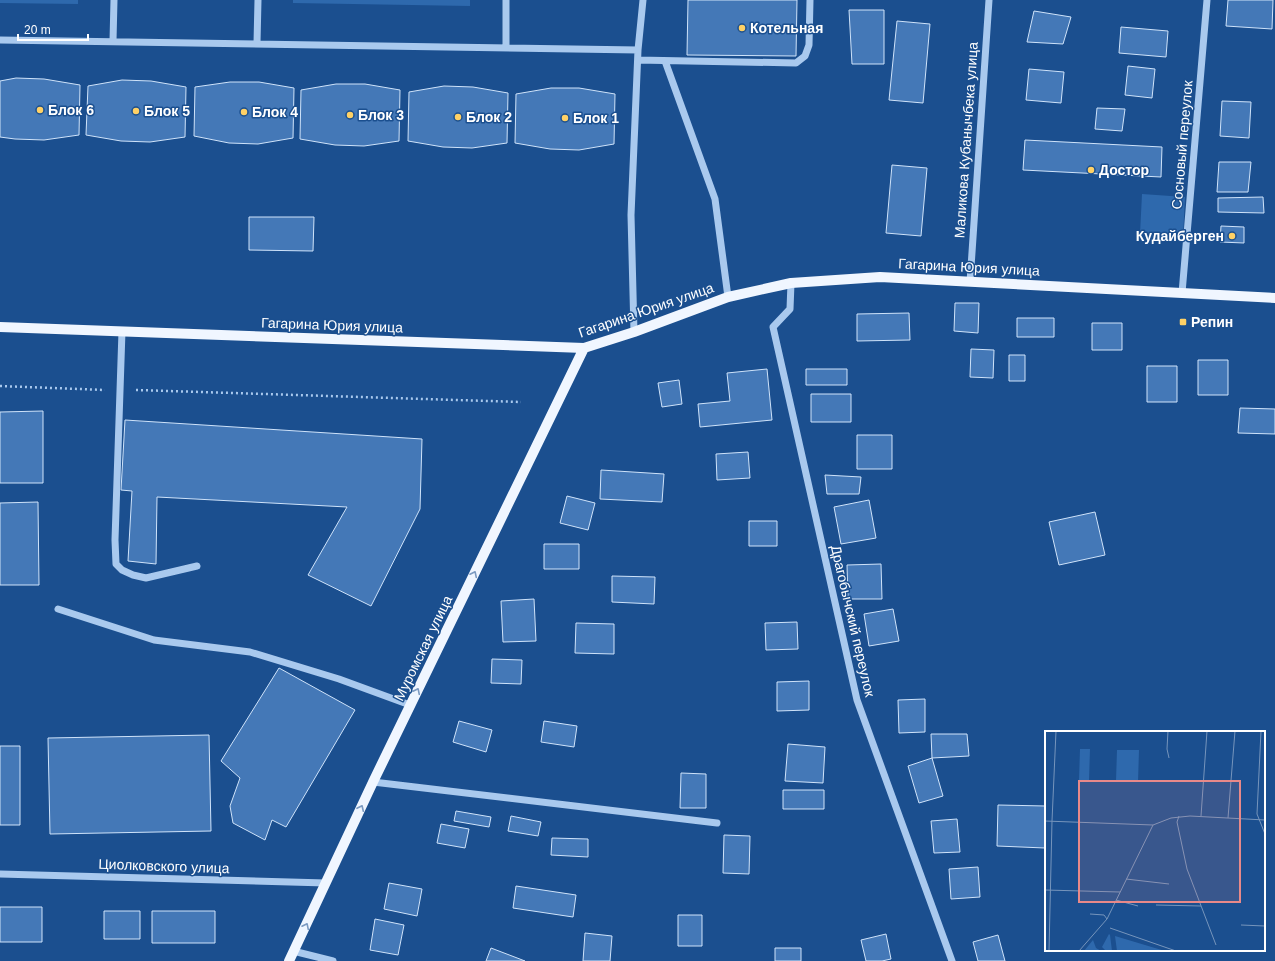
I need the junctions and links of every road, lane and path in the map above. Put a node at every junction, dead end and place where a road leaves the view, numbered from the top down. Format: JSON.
{"nodes":[{"id":1,"x":114,"y":0,"type":"edge"},
{"id":2,"x":258,"y":0,"type":"edge"},
{"id":3,"x":506,"y":0,"type":"edge"},
{"id":4,"x":644,"y":0,"type":"edge"},
{"id":5,"x":810,"y":0,"type":"edge"},
{"id":6,"x":989,"y":0,"type":"edge"},
{"id":7,"x":1207,"y":0,"type":"edge"},
{"id":8,"x":0,"y":40,"type":"edge"},
{"id":9,"x":113,"y":41,"type":"junction"},
{"id":10,"x":257,"y":44,"type":"junction"},
{"id":11,"x":506,"y":47,"type":"junction"},
{"id":12,"x":638,"y":50,"type":"junction"},
{"id":13,"x":638,"y":60,"type":"junction"},
{"id":14,"x":665,"y":61,"type":"junction"},
{"id":15,"x":970,"y":282,"type":"junction"},
{"id":16,"x":791,"y":283,"type":"junction"},
{"id":17,"x":1182,"y":293,"type":"junction"},
{"id":18,"x":728,"y":297,"type":"junction"},
{"id":19,"x":1275,"y":298,"type":"edge"},
{"id":20,"x":0,"y":327,"type":"edge"},
{"id":21,"x":122,"y":331,"type":"junction"},
{"id":22,"x":634,"y":332,"type":"junction"},
{"id":23,"x":584,"y":348,"type":"junction"},
{"id":24,"x":0,"y":386,"type":"edge"},
{"id":25,"x":121,"y":390,"type":"junction"},
{"id":26,"x":521,"y":402,"type":"dead end"},
{"id":27,"x":197,"y":566,"type":"dead end"},
{"id":28,"x":58,"y":609,"type":"dead end"},
{"id":29,"x":410,"y":705,"type":"junction"},
{"id":30,"x":374,"y":782,"type":"junction"},
{"id":31,"x":717,"y":823,"type":"dead end"},
{"id":32,"x":0,"y":874,"type":"edge"},
{"id":33,"x":326,"y":883,"type":"junction"},
{"id":34,"x":293,"y":951,"type":"junction"},
{"id":35,"x":289,"y":961,"type":"edge"},
{"id":36,"x":333,"y":961,"type":"edge"},
{"id":37,"x":952,"y":961,"type":"edge"}],
"edges":[{"from":1,"to":9,"type":"street"},
{"from":2,"to":10,"type":"street"},
{"from":3,"to":11,"type":"street"},
{"from":4,"to":12,"type":"street"},
{"from":5,"to":14,"type":"street"},
{"from":6,"to":15,"type":"street","name":"Маликова Кубанычбека улица"},
{"from":7,"to":17,"type":"street","name":"Сосновый переулок"},
{"from":8,"to":9,"type":"street"},
{"from":9,"to":10,"type":"street"},
{"from":10,"to":11,"type":"street"},
{"from":11,"to":12,"type":"street"},
{"from":12,"to":13,"type":"street"},
{"from":13,"to":14,"type":"street"},
{"from":13,"to":22,"type":"street"},
{"from":14,"to":18,"type":"street"},
{"from":15,"to":16,"type":"main road","name":"Гагарина Юрия улица"},
{"from":15,"to":17,"type":"main road","name":"Гагарина Юрия улица"},
{"from":16,"to":18,"type":"main road","name":"Гагарина Юрия улица"},
{"from":16,"to":37,"type":"street","name":"Драгобычский переулок"},
{"from":17,"to":19,"type":"main road","name":"Гагарина Юрия улица"},
{"from":18,"to":22,"type":"main road","name":"Гагарина Юрия улица"},
{"from":20,"to":21,"type":"main road","name":"Гагарина Юрия улица"},
{"from":21,"to":23,"type":"main road","name":"Гагарина Юрия улица"},
{"from":21,"to":25,"type":"street"},
{"from":22,"to":23,"type":"main road","name":"Гагарина Юрия улица"},
{"from":29,"to":23,"type":"main road","name":"Муромская улица","one_way":true},
{"from":24,"to":25,"type":"path"},
{"from":25,"to":26,"type":"path"},
{"from":25,"to":27,"type":"street"},
{"from":28,"to":29,"type":"street"},
{"from":29,"to":30,"type":"main road","name":"Муромская улица"},
{"from":30,"to":31,"type":"street"},
{"from":33,"to":30,"type":"main road","name":"Муромская улица","one_way":true},
{"from":32,"to":33,"type":"street","name":"Циолковского улица"},
{"from":34,"to":33,"type":"main road","name":"Муромская улица","one_way":true},
{"from":34,"to":35,"type":"main road","name":"Муромская улица"},
{"from":34,"to":36,"type":"street"}]}
